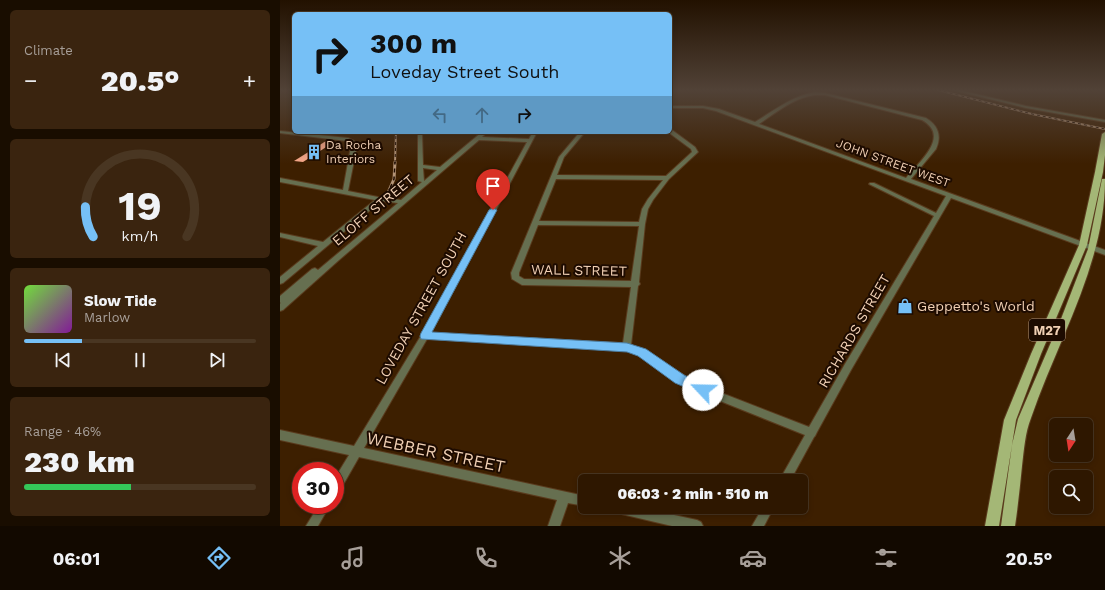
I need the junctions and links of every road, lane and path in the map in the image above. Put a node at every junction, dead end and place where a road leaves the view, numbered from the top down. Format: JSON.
{"nodes":[{"id":1,"x":729,"y":115,"type":"edge"},
{"id":2,"x":771,"y":115,"type":"edge"},
{"id":3,"x":906,"y":115,"type":"edge"},
{"id":4,"x":1069,"y":115,"type":"edge"},
{"id":5,"x":1105,"y":121,"type":"edge"},
{"id":6,"x":756,"y":124,"type":"junction"},
{"id":7,"x":280,"y":132,"type":"edge"},
{"id":8,"x":672,"y":132,"type":"edge"},
{"id":9,"x":292,"y":133,"type":"edge"},
{"id":10,"x":297,"y":134,"type":"edge"},
{"id":11,"x":420,"y":134,"type":"edge"},
{"id":12,"x":534,"y":134,"type":"edge"},
{"id":13,"x":581,"y":134,"type":"edge"},
{"id":14,"x":1105,"y":134,"type":"edge"},
{"id":15,"x":477,"y":136,"type":"edge"},
{"id":16,"x":530,"y":141,"type":"junction"},
{"id":17,"x":420,"y":166,"type":"junction"},
{"id":18,"x":439,"y":169,"type":"junction"},
{"id":19,"x":554,"y":177,"type":"junction"},
{"id":20,"x":667,"y":178,"type":"junction"},
{"id":21,"x":280,"y":180,"type":"edge"},
{"id":22,"x":907,"y":180,"type":"junction"},
{"id":23,"x":421,"y":181,"type":"junction"},
{"id":24,"x":1105,"y":181,"type":"edge"},
{"id":25,"x":872,"y":184,"type":"dead end"},
{"id":26,"x":345,"y":192,"type":"junction"},
{"id":27,"x":949,"y":196,"type":"junction"},
{"id":28,"x":379,"y":200,"type":"junction"},
{"id":29,"x":399,"y":203,"type":"junction"},
{"id":30,"x":938,"y":216,"type":"junction"},
{"id":31,"x":536,"y":223,"type":"junction"},
{"id":32,"x":642,"y":224,"type":"junction"},
{"id":33,"x":280,"y":235,"type":"edge"},
{"id":34,"x":324,"y":245,"type":"junction"},
{"id":35,"x":348,"y":246,"type":"junction"},
{"id":36,"x":1088,"y":247,"type":"junction"},
{"id":37,"x":1105,"y":253,"type":"edge"},
{"id":38,"x":280,"y":280,"type":"edge"},
{"id":39,"x":636,"y":284,"type":"junction"},
{"id":40,"x":280,"y":300,"type":"edge"},
{"id":41,"x":280,"y":308,"type":"edge"},
{"id":42,"x":425,"y":336,"type":"junction"},
{"id":43,"x":627,"y":347,"type":"junction"},
{"id":44,"x":812,"y":433,"type":"junction"},
{"id":45,"x":280,"y":435,"type":"edge"},
{"id":46,"x":357,"y":452,"type":"junction"},
{"id":47,"x":344,"y":473,"type":"edge"},
{"id":48,"x":788,"y":474,"type":"edge"},
{"id":49,"x":564,"y":497,"type":"junction"},
{"id":50,"x":578,"y":500,"type":"edge"},
{"id":51,"x":319,"y":514,"type":"edge"},
{"id":52,"x":644,"y":514,"type":"edge"},
{"id":53,"x":765,"y":514,"type":"edge"},
{"id":54,"x":312,"y":526,"type":"edge"},
{"id":55,"x":554,"y":526,"type":"edge"},
{"id":56,"x":697,"y":526,"type":"edge"},
{"id":57,"x":758,"y":526,"type":"edge"},
{"id":58,"x":992,"y":526,"type":"edge"},
{"id":59,"x":1008,"y":526,"type":"edge"}],
"edges":[{"from":1,"to":6,"type":"street","name":"JOHN STREET WEST"},
{"from":2,"to":6,"type":"street"},
{"from":3,"to":22,"type":"street"},
{"from":4,"to":5,"type":"street"},
{"from":6,"to":22,"type":"street","name":"JOHN STREET WEST"},
{"from":7,"to":9,"type":"street"},
{"from":8,"to":20,"type":"street"},
{"from":10,"to":26,"type":"street"},
{"from":11,"to":17,"type":"street"},
{"from":12,"to":16,"type":"street"},
{"from":13,"to":19,"type":"street"},
{"from":14,"to":36,"type":"main road","number":"M27"},
{"from":15,"to":16,"type":"street"},
{"from":15,"to":18,"type":"street","name":"ELOFF STREET"},
{"from":16,"to":42,"type":"street","name":"LOVEDAY STREET SOUTH"},
{"from":17,"to":18,"type":"street"},
{"from":17,"to":23,"type":"street"},
{"from":18,"to":23,"type":"street","name":"ELOFF STREET"},
{"from":18,"to":29,"type":"street","name":"ELOFF STREET"},
{"from":19,"to":20,"type":"street"},
{"from":19,"to":31,"type":"street"},
{"from":20,"to":32,"type":"street"},
{"from":21,"to":26,"type":"street"},
{"from":22,"to":27,"type":"street","name":"JOHN STREET WEST"},
{"from":23,"to":29,"type":"street","name":"ELOFF STREET"},
{"from":24,"to":36,"type":"main road","number":"M27"},
{"from":25,"to":30,"type":"street"},
{"from":26,"to":28,"type":"street"},
{"from":27,"to":30,"type":"street","name":"RICHARDS STREET"},
{"from":27,"to":36,"type":"street","name":"JOHN STREET WEST"},
{"from":28,"to":29,"type":"street"},
{"from":28,"to":34,"type":"street"},
{"from":29,"to":35,"type":"street","name":"ELOFF STREET"},
{"from":30,"to":44,"type":"street","name":"RICHARDS STREET"},
{"from":31,"to":32,"type":"street"},
{"from":31,"to":39,"type":"street","name":"WALL STREET"},
{"from":32,"to":39,"type":"street"},
{"from":33,"to":34,"type":"street"},
{"from":34,"to":38,"type":"street"},
{"from":35,"to":40,"type":"street","name":"ELOFF STREET"},
{"from":35,"to":41,"type":"street","name":"ELOFF STREET"},
{"from":36,"to":37,"type":"street","name":"JOHN STREET WEST"},
{"from":36,"to":58,"type":"main road","number":"M27"},
{"from":36,"to":59,"type":"main road","number":"M27"},
{"from":39,"to":43,"type":"street"},
{"from":42,"to":43,"type":"street"},
{"from":42,"to":46,"type":"street","name":"LOVEDAY STREET SOUTH"},
{"from":43,"to":44,"type":"street"},
{"from":44,"to":48,"type":"street","name":"RICHARDS STREET"},
{"from":45,"to":46,"type":"street","name":"WEBBER STREET"},
{"from":46,"to":47,"type":"street","name":"LOVEDAY STREET SOUTH"},
{"from":46,"to":49,"type":"street","name":"WEBBER STREET"},
{"from":49,"to":50,"type":"street","name":"WEBBER STREET"},
{"from":49,"to":55,"type":"street"},
{"from":51,"to":54,"type":"street"},
{"from":52,"to":56,"type":"street"},
{"from":53,"to":57,"type":"street"}]}
